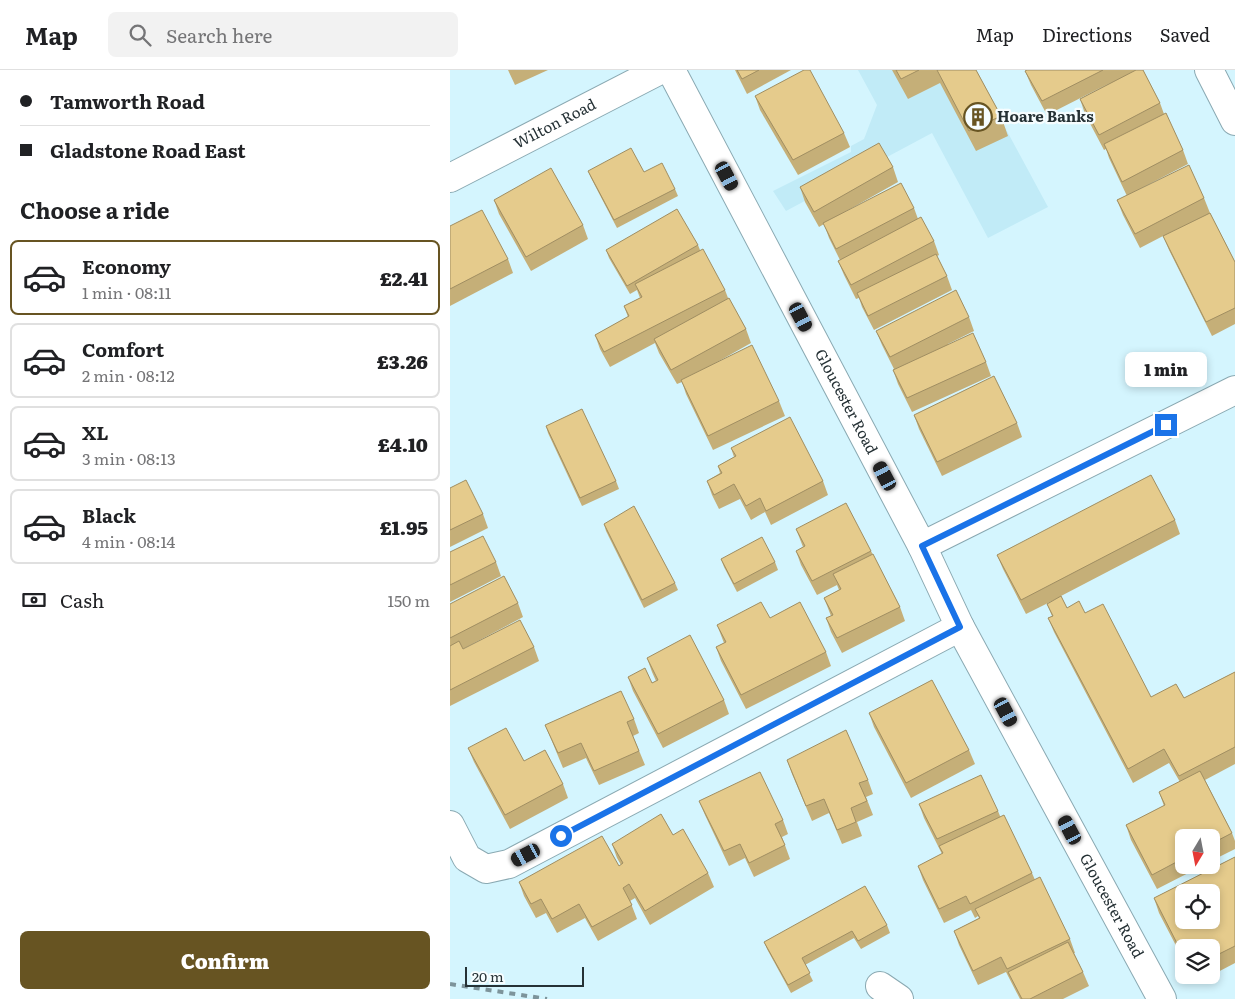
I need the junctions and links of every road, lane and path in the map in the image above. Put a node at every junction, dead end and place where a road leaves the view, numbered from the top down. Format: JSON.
{"nodes":[{"id":1,"x":660,"y":70,"type":"edge"},
{"id":2,"x":671,"y":70,"type":"edge"},
{"id":3,"x":1209,"y":70,"type":"edge"},
{"id":4,"x":1235,"y":121,"type":"edge"},
{"id":5,"x":450,"y":178,"type":"edge"},
{"id":6,"x":1235,"y":390,"type":"edge"},
{"id":7,"x":922,"y":546,"type":"junction"},
{"id":8,"x":960,"y":627,"type":"junction"},
{"id":9,"x":450,"y":825,"type":"edge"},
{"id":10,"x":1162,"y":999,"type":"edge"}],
"edges":[{"from":1,"to":5,"type":"street","name":"Wilton Road"},
{"from":2,"to":7,"type":"street","name":"Gloucester Road"},
{"from":3,"to":4,"type":"street"},
{"from":6,"to":7,"type":"street"},
{"from":7,"to":8,"type":"street","name":"Gloucester Road"},
{"from":8,"to":9,"type":"street"},
{"from":8,"to":10,"type":"street","name":"Gloucester Road"}]}
